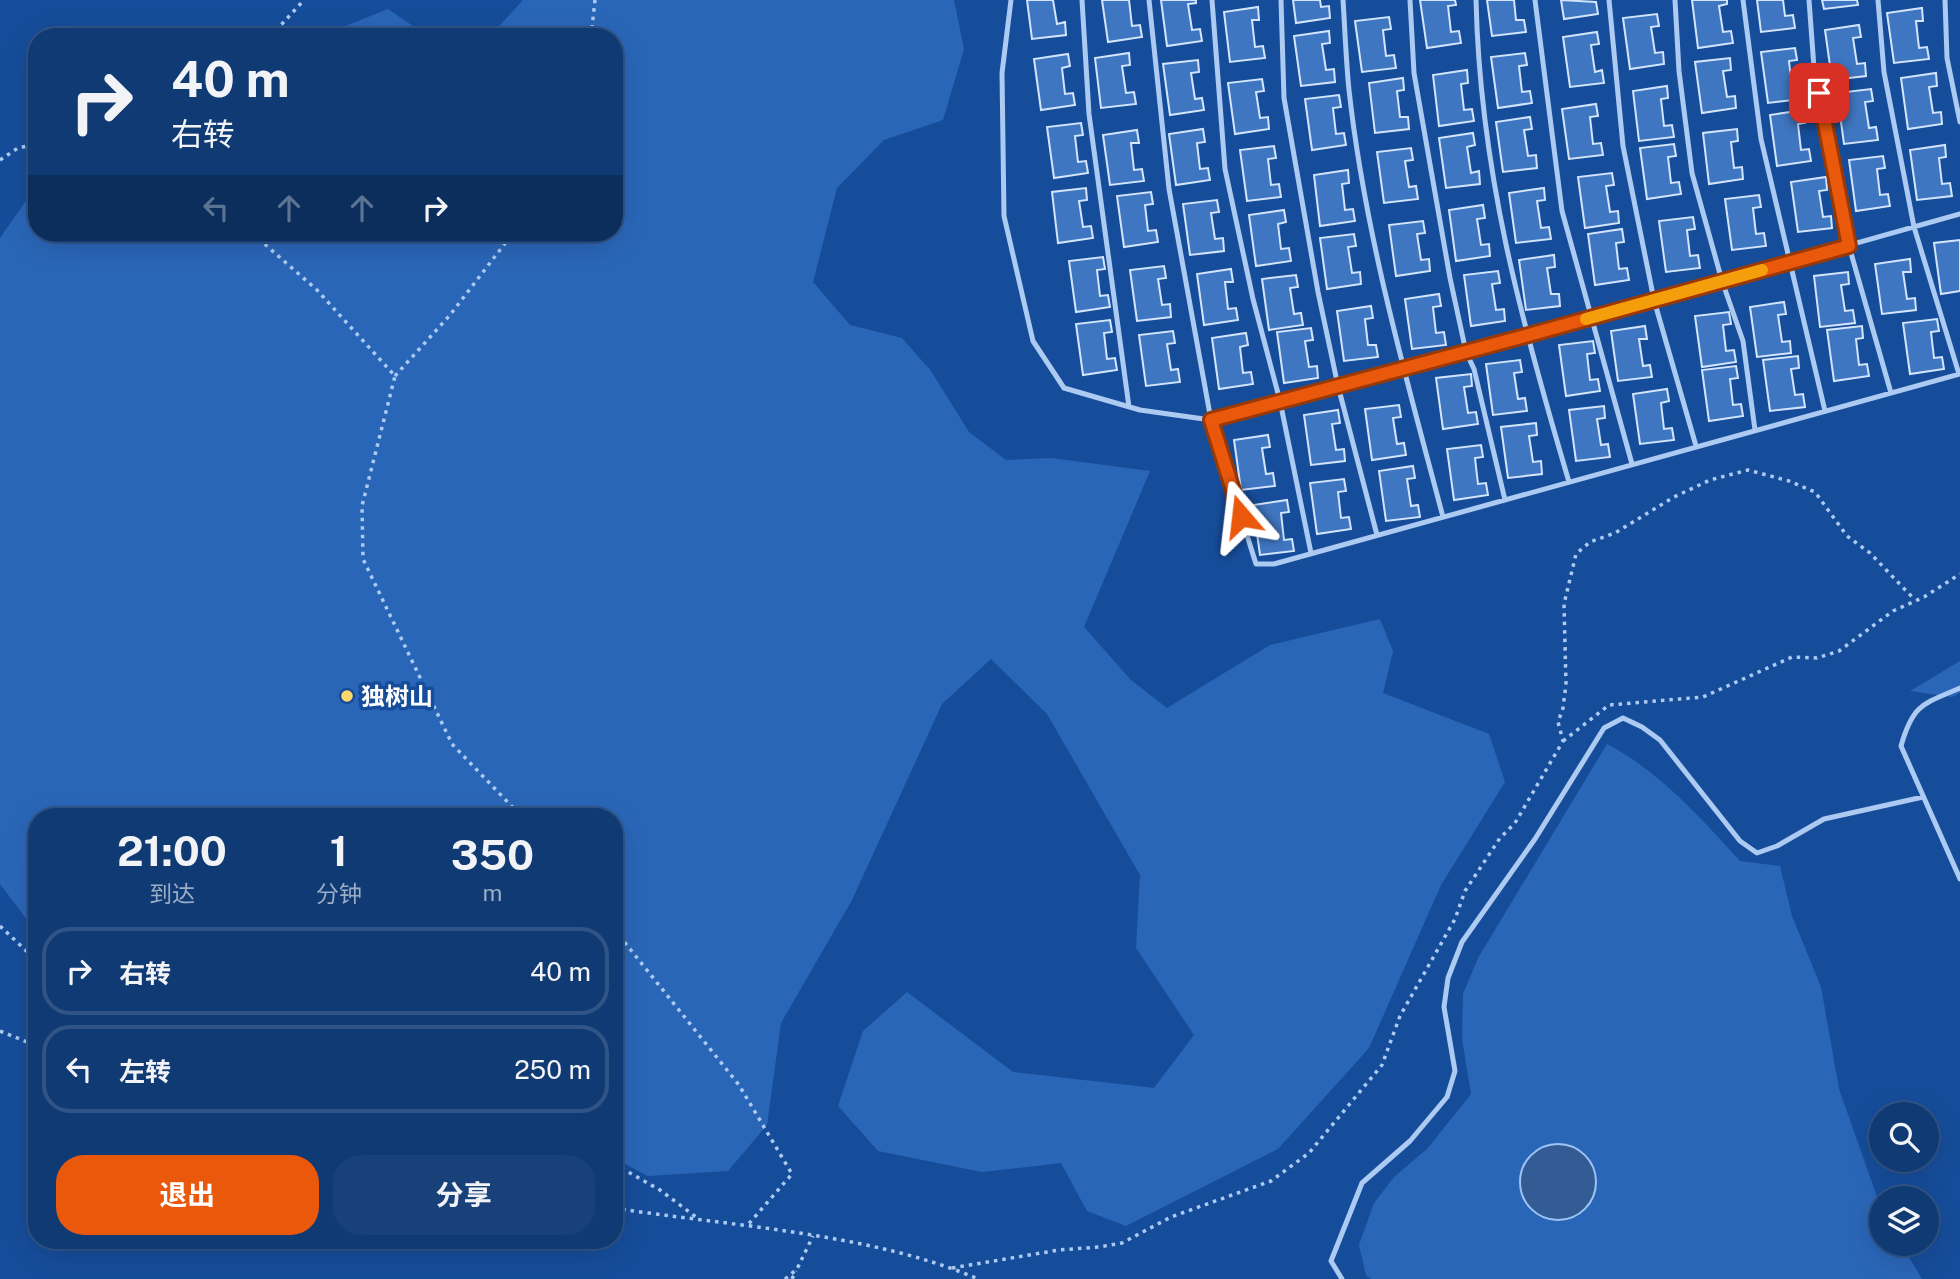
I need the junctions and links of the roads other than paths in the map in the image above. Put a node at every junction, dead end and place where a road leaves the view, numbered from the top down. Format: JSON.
{"nodes":[{"id":1,"x":1011,"y":0,"type":"edge"},
{"id":2,"x":1082,"y":0,"type":"edge"},
{"id":3,"x":1149,"y":0,"type":"edge"},
{"id":4,"x":1212,"y":0,"type":"edge"},
{"id":5,"x":1281,"y":0,"type":"edge"},
{"id":6,"x":1343,"y":0,"type":"edge"},
{"id":7,"x":1410,"y":0,"type":"edge"},
{"id":8,"x":1476,"y":0,"type":"edge"},
{"id":9,"x":1535,"y":0,"type":"edge"},
{"id":10,"x":1609,"y":0,"type":"edge"},
{"id":11,"x":1675,"y":0,"type":"edge"},
{"id":12,"x":1743,"y":0,"type":"edge"},
{"id":13,"x":1809,"y":0,"type":"edge"},
{"id":14,"x":1878,"y":0,"type":"edge"},
{"id":15,"x":1945,"y":0,"type":"edge"},
{"id":16,"x":1960,"y":122,"type":"edge"},
{"id":17,"x":1960,"y":214,"type":"edge"},
{"id":18,"x":1914,"y":227,"type":"junction"},
{"id":19,"x":1849,"y":246,"type":"junction"},
{"id":20,"x":1788,"y":262,"type":"junction"},
{"id":21,"x":1722,"y":281,"type":"junction"},
{"id":22,"x":1654,"y":300,"type":"junction"},
{"id":23,"x":1593,"y":317,"type":"junction"},
{"id":24,"x":1525,"y":336,"type":"junction"},
{"id":25,"x":1466,"y":352,"type":"junction"},
{"id":26,"x":1404,"y":368,"type":"junction"},
{"id":27,"x":1959,"y":374,"type":"edge"},
{"id":28,"x":1338,"y":386,"type":"junction"},
{"id":29,"x":1891,"y":393,"type":"junction"},
{"id":30,"x":1280,"y":401,"type":"junction"},
{"id":31,"x":1129,"y":407,"type":"junction"},
{"id":32,"x":1825,"y":411,"type":"junction"},
{"id":33,"x":1211,"y":420,"type":"junction"},
{"id":34,"x":1755,"y":430,"type":"junction"},
{"id":35,"x":1696,"y":446,"type":"junction"},
{"id":36,"x":1632,"y":464,"type":"junction"},
{"id":37,"x":1569,"y":482,"type":"junction"},
{"id":38,"x":1504,"y":500,"type":"junction"},
{"id":39,"x":1443,"y":517,"type":"junction"},
{"id":40,"x":1377,"y":535,"type":"junction"},
{"id":41,"x":1311,"y":553,"type":"junction"},
{"id":42,"x":1960,"y":688,"type":"edge"},
{"id":43,"x":1923,"y":797,"type":"junction"},
{"id":44,"x":1960,"y":879,"type":"edge"},
{"id":45,"x":1342,"y":1279,"type":"edge"}],
"edges":[{"from":1,"to":31,"type":"lane"},
{"from":2,"to":31,"type":"lane"},
{"from":3,"to":33,"type":"lane"},
{"from":4,"to":30,"type":"lane"},
{"from":5,"to":28,"type":"lane"},
{"from":6,"to":26,"type":"lane"},
{"from":7,"to":25,"type":"lane"},
{"from":8,"to":24,"type":"lane"},
{"from":9,"to":23,"type":"lane"},
{"from":10,"to":22,"type":"lane"},
{"from":11,"to":21,"type":"lane"},
{"from":12,"to":20,"type":"lane"},
{"from":13,"to":19,"type":"lane"},
{"from":14,"to":18,"type":"lane"},
{"from":15,"to":16,"type":"lane"},
{"from":17,"to":18,"type":"lane"},
{"from":18,"to":19,"type":"lane"},
{"from":18,"to":27,"type":"lane"},
{"from":19,"to":20,"type":"lane"},
{"from":19,"to":29,"type":"lane"},
{"from":20,"to":21,"type":"lane"},
{"from":20,"to":32,"type":"lane"},
{"from":21,"to":22,"type":"lane"},
{"from":21,"to":34,"type":"lane"},
{"from":22,"to":23,"type":"lane"},
{"from":22,"to":35,"type":"lane"},
{"from":23,"to":24,"type":"lane"},
{"from":23,"to":36,"type":"lane"},
{"from":24,"to":25,"type":"lane"},
{"from":24,"to":37,"type":"lane"},
{"from":25,"to":26,"type":"lane"},
{"from":25,"to":38,"type":"lane"},
{"from":26,"to":28,"type":"lane"},
{"from":26,"to":39,"type":"lane"},
{"from":27,"to":29,"type":"lane"},
{"from":28,"to":30,"type":"lane"},
{"from":28,"to":40,"type":"lane"},
{"from":29,"to":32,"type":"lane"},
{"from":30,"to":33,"type":"lane"},
{"from":30,"to":41,"type":"lane"},
{"from":31,"to":33,"type":"lane"},
{"from":32,"to":34,"type":"lane"},
{"from":33,"to":41,"type":"lane"},
{"from":34,"to":35,"type":"lane"},
{"from":35,"to":36,"type":"lane"},
{"from":36,"to":37,"type":"lane"},
{"from":37,"to":38,"type":"lane"},
{"from":38,"to":39,"type":"lane"},
{"from":39,"to":40,"type":"lane"},
{"from":40,"to":41,"type":"lane"},
{"from":42,"to":43,"type":"lane"},
{"from":43,"to":44,"type":"lane"},
{"from":43,"to":45,"type":"lane"}]}
